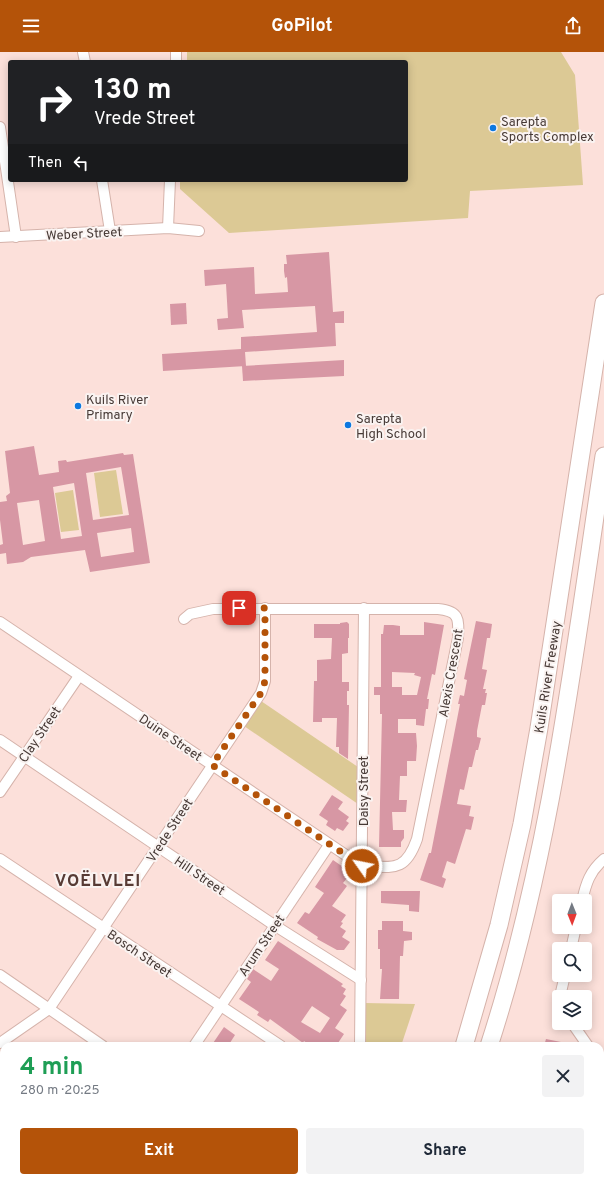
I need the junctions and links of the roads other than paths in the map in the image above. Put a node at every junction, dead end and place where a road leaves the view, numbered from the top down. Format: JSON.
{"nodes":[{"id":1,"x":0,"y":127,"type":"edge"},
{"id":2,"x":102,"y":182,"type":"edge"},
{"id":3,"x":170,"y":182,"type":"edge"},
{"id":4,"x":168,"y":228,"type":"junction"},
{"id":5,"x":110,"y":231,"type":"junction"},
{"id":6,"x":199,"y":231,"type":"dead end"},
{"id":7,"x":16,"y":237,"type":"junction"},
{"id":8,"x":0,"y":238,"type":"edge"},
{"id":9,"x":604,"y":303,"type":"edge"},
{"id":10,"x":604,"y":456,"type":"edge"},
{"id":11,"x":265,"y":608,"type":"junction"},
{"id":12,"x":364,"y":608,"type":"junction"},
{"id":13,"x":184,"y":619,"type":"dead end"},
{"id":14,"x":0,"y":622,"type":"edge"},
{"id":15,"x":78,"y":676,"type":"junction"},
{"id":16,"x":0,"y":740,"type":"edge"},
{"id":17,"x":24,"y":756,"type":"junction"},
{"id":18,"x":212,"y":765,"type":"junction"},
{"id":19,"x":0,"y":792,"type":"edge"},
{"id":20,"x":329,"y":845,"type":"junction"},
{"id":21,"x":158,"y":847,"type":"junction"},
{"id":22,"x":0,"y":859,"type":"edge"},
{"id":23,"x":604,"y":859,"type":"edge"},
{"id":24,"x":362,"y":866,"type":"junction"},
{"id":25,"x":584,"y":894,"type":"edge"},
{"id":26,"x":274,"y":926,"type":"junction"},
{"id":27,"x":103,"y":929,"type":"junction"},
{"id":28,"x":0,"y":976,"type":"edge"},
{"id":29,"x":361,"y":980,"type":"junction"},
{"id":30,"x":221,"y":1007,"type":"junction"},
{"id":31,"x":49,"y":1009,"type":"junction"},
{"id":32,"x":577,"y":1030,"type":"edge"},
{"id":33,"x":1,"y":1042,"type":"edge"},
{"id":34,"x":97,"y":1042,"type":"edge"},
{"id":35,"x":197,"y":1042,"type":"edge"},
{"id":36,"x":275,"y":1042,"type":"edge"},
{"id":37,"x":360,"y":1042,"type":"edge"},
{"id":38,"x":465,"y":1042,"type":"edge"},
{"id":39,"x":490,"y":1042,"type":"edge"},
{"id":40,"x":585,"y":1042,"type":"edge"}],
"edges":[{"from":1,"to":7,"type":"street"},
{"from":2,"to":5,"type":"street"},
{"from":3,"to":4,"type":"street"},
{"from":4,"to":5,"type":"street","name":"Weber Street"},
{"from":4,"to":6,"type":"street","name":"Weber Street"},
{"from":5,"to":7,"type":"street","name":"Weber Street"},
{"from":7,"to":8,"type":"street","name":"Weber Street"},
{"from":9,"to":38,"type":"highway","name":"Kuils River Freeway"},
{"from":10,"to":39,"type":"highway","name":"Kuils River Freeway"},
{"from":11,"to":12,"type":"street","name":"Alexis Crescent"},
{"from":11,"to":13,"type":"street","name":"Alexis Crescent"},
{"from":11,"to":18,"type":"street","name":"Vrede Street"},
{"from":12,"to":24,"type":"street","name":"Daisy Street"},
{"from":12,"to":24,"type":"street","name":"Alexis Crescent"},
{"from":14,"to":15,"type":"street","name":"Duine Street"},
{"from":15,"to":17,"type":"street","name":"Clay Street"},
{"from":15,"to":18,"type":"street","name":"Duine Street"},
{"from":16,"to":17,"type":"street","name":"Hill Street"},
{"from":17,"to":19,"type":"street","name":"Clay Street"},
{"from":17,"to":21,"type":"street","name":"Hill Street"},
{"from":18,"to":20,"type":"street","name":"Duine Street"},
{"from":18,"to":21,"type":"street","name":"Vrede Street"},
{"from":20,"to":24,"type":"street","name":"Duine Street"},
{"from":20,"to":26,"type":"street","name":"Arum Street"},
{"from":21,"to":26,"type":"street","name":"Hill Street"},
{"from":21,"to":27,"type":"street","name":"Vrede Street"},
{"from":22,"to":27,"type":"street","name":"Bosch Street"},
{"from":23,"to":25,"type":"street"},
{"from":24,"to":29,"type":"street","name":"Daisy Street"},
{"from":26,"to":29,"type":"street","name":"Hill Street"},
{"from":26,"to":30,"type":"street","name":"Arum Street"},
{"from":27,"to":30,"type":"street","name":"Bosch Street"},
{"from":27,"to":31,"type":"street","name":"Vrede Street"},
{"from":28,"to":31,"type":"street"},
{"from":29,"to":37,"type":"street","name":"Daisy Street"},
{"from":30,"to":35,"type":"street","name":"Arum Street"},
{"from":30,"to":36,"type":"street","name":"Bosch Street"},
{"from":31,"to":33,"type":"street","name":"Vrede Street"},
{"from":31,"to":34,"type":"street"},
{"from":32,"to":40,"type":"street"}]}
